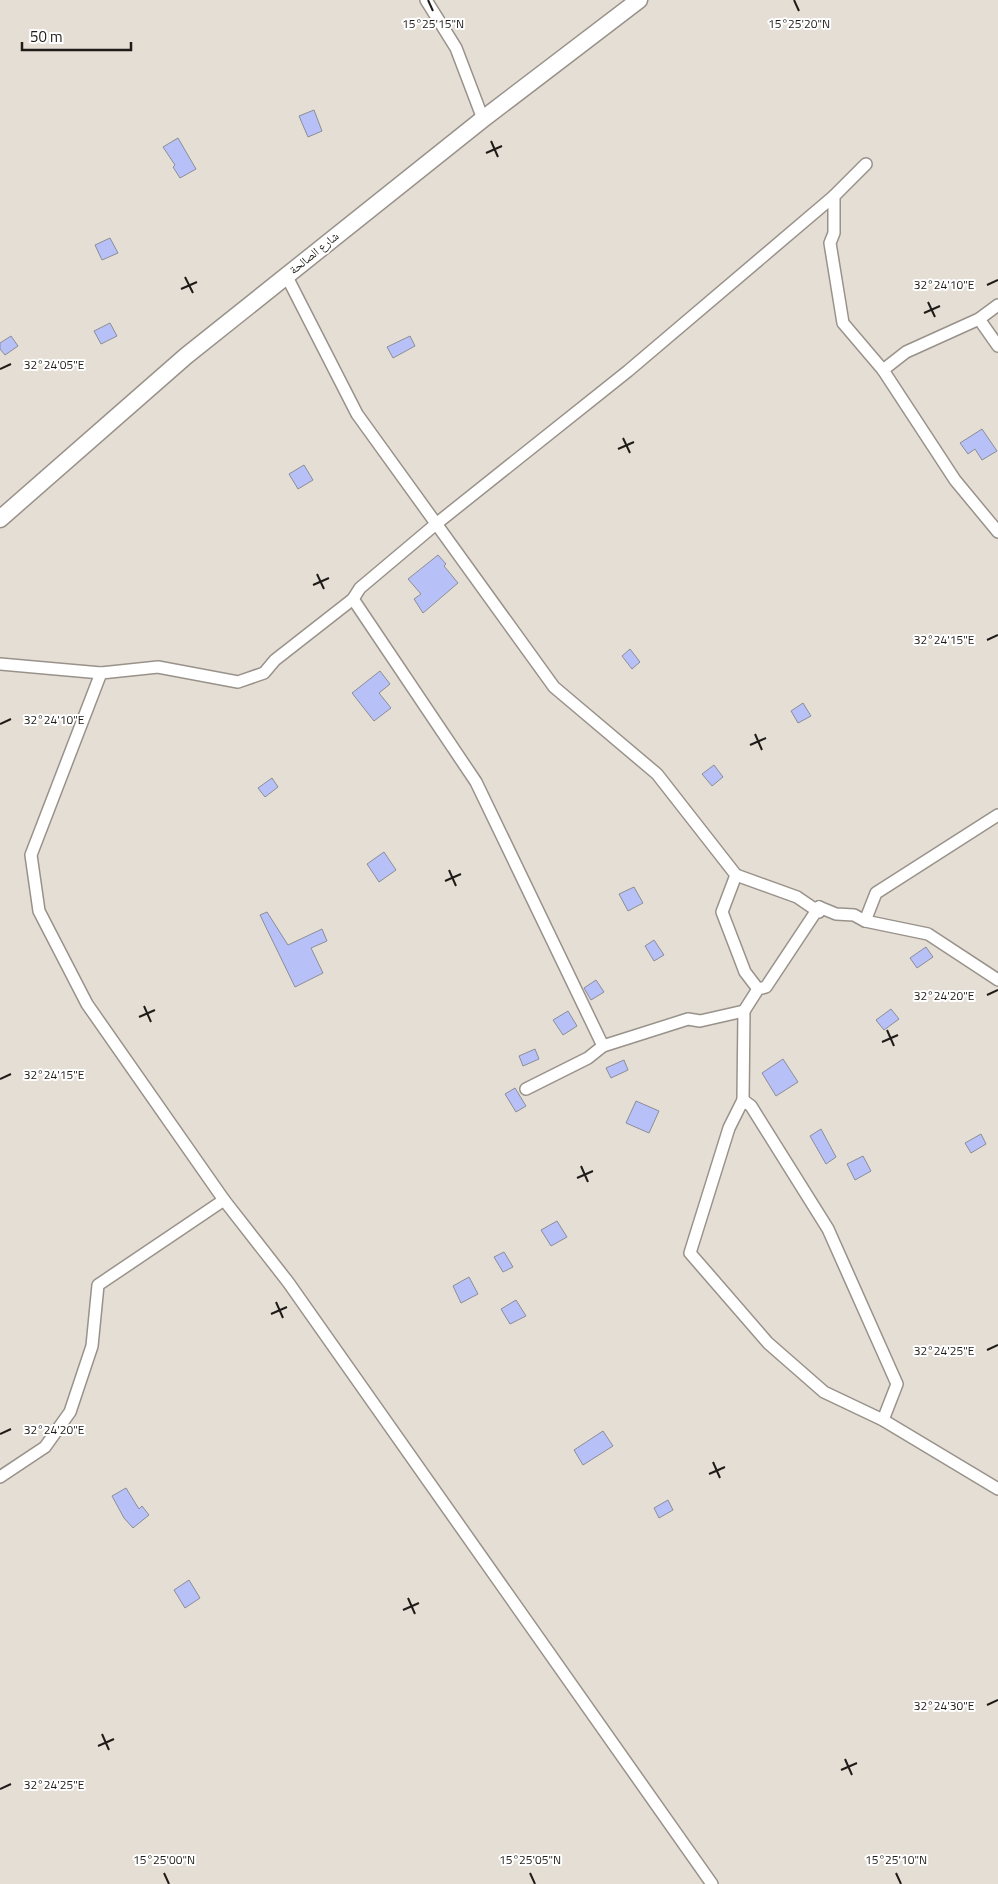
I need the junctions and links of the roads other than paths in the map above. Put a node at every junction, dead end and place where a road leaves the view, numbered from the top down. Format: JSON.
{"nodes":[{"id":1,"x":426,"y":0,"type":"edge"},
{"id":2,"x":639,"y":0,"type":"edge"},
{"id":3,"x":483,"y":118,"type":"junction"},
{"id":4,"x":866,"y":164,"type":"dead end"},
{"id":5,"x":834,"y":196,"type":"junction"},
{"id":6,"x":286,"y":275,"type":"junction"},
{"id":7,"x":998,"y":305,"type":"edge"},
{"id":8,"x":979,"y":319,"type":"junction"},
{"id":9,"x":998,"y":346,"type":"edge"},
{"id":10,"x":883,"y":370,"type":"junction"},
{"id":11,"x":0,"y":518,"type":"edge"},
{"id":12,"x":436,"y":524,"type":"junction"},
{"id":13,"x":998,"y":532,"type":"edge"},
{"id":14,"x":353,"y":599,"type":"junction"},
{"id":15,"x":0,"y":664,"type":"edge"},
{"id":16,"x":101,"y":673,"type":"junction"},
{"id":17,"x":998,"y":816,"type":"edge"},
{"id":18,"x":736,"y":875,"type":"junction"},
{"id":19,"x":818,"y":909,"type":"junction"},
{"id":20,"x":865,"y":921,"type":"junction"},
{"id":21,"x":998,"y":980,"type":"edge"},
{"id":22,"x":758,"y":989,"type":"junction"},
{"id":23,"x":744,"y":1011,"type":"junction"},
{"id":24,"x":603,"y":1046,"type":"junction"},
{"id":25,"x":526,"y":1089,"type":"dead end"},
{"id":26,"x":743,"y":1100,"type":"junction"},
{"id":27,"x":224,"y":1200,"type":"junction"},
{"id":28,"x":883,"y":1420,"type":"junction"},
{"id":29,"x":0,"y":1477,"type":"edge"},
{"id":30,"x":998,"y":1489,"type":"edge"},
{"id":31,"x":712,"y":1884,"type":"edge"}],
"edges":[{"from":1,"to":3,"type":"street"},
{"from":2,"to":3,"type":"main road","name":"شارع الصالحة"},
{"from":3,"to":6,"type":"main road","name":"شارع الصالحة"},
{"from":4,"to":5,"type":"street"},
{"from":5,"to":10,"type":"street"},
{"from":5,"to":12,"type":"street"},
{"from":6,"to":11,"type":"main road","name":"شارع الصالحة"},
{"from":6,"to":12,"type":"street"},
{"from":7,"to":8,"type":"street"},
{"from":8,"to":9,"type":"street"},
{"from":8,"to":10,"type":"street"},
{"from":10,"to":13,"type":"street"},
{"from":12,"to":14,"type":"street"},
{"from":12,"to":18,"type":"street"},
{"from":14,"to":16,"type":"street"},
{"from":14,"to":24,"type":"street"},
{"from":15,"to":16,"type":"street"},
{"from":16,"to":27,"type":"street"},
{"from":17,"to":20,"type":"street"},
{"from":18,"to":19,"type":"street"},
{"from":18,"to":22,"type":"street"},
{"from":19,"to":20,"type":"street"},
{"from":19,"to":22,"type":"street"},
{"from":20,"to":21,"type":"street"},
{"from":22,"to":23,"type":"street"},
{"from":23,"to":24,"type":"street"},
{"from":23,"to":26,"type":"street"},
{"from":24,"to":25,"type":"street"},
{"from":26,"to":28,"type":"street"},
{"from":26,"to":28,"type":"street"},
{"from":27,"to":29,"type":"street"},
{"from":27,"to":31,"type":"street"},
{"from":28,"to":30,"type":"street"}]}
